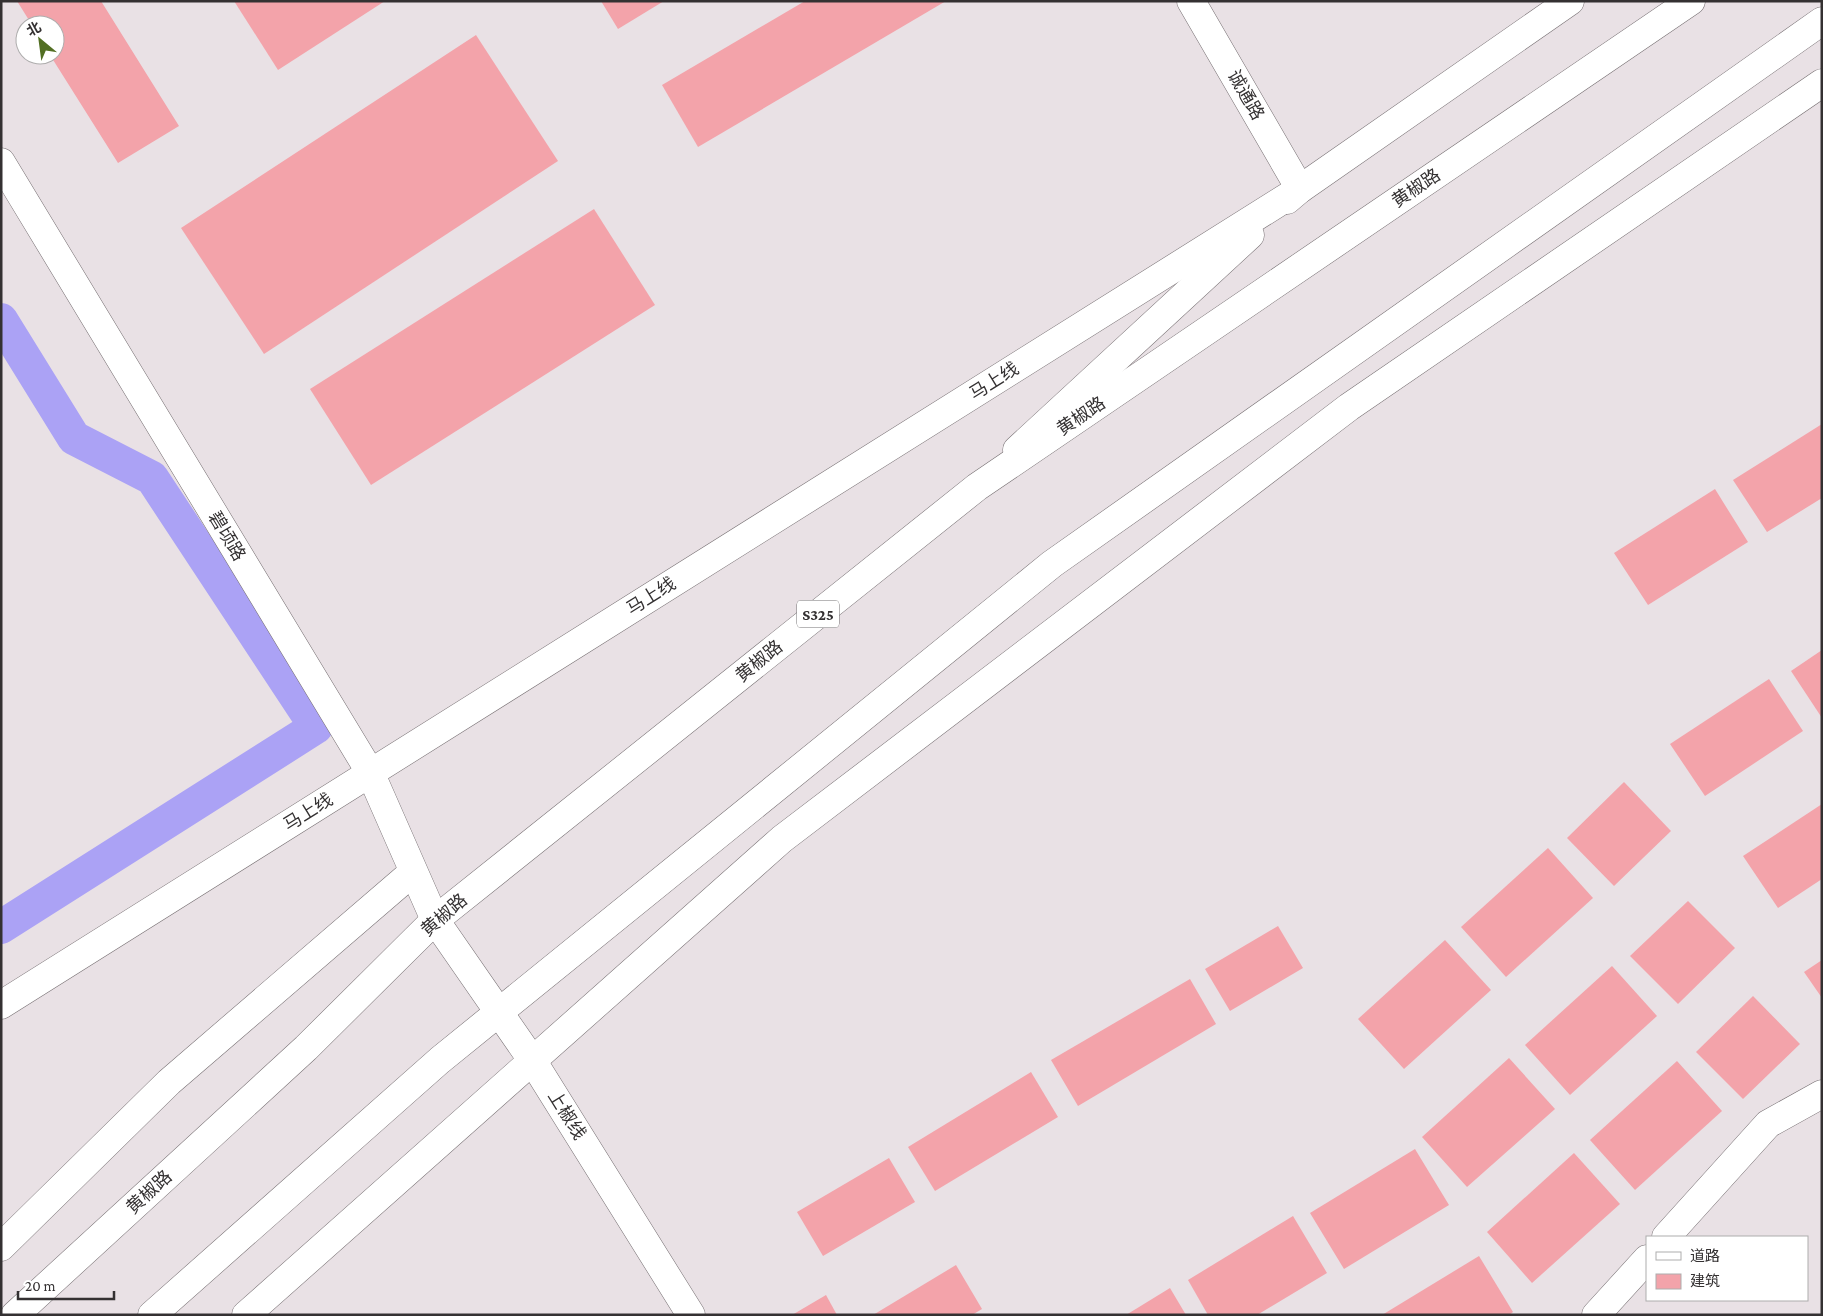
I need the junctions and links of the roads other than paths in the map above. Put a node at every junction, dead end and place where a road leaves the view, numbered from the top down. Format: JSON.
{"nodes":[{"id":1,"x":1191,"y":1,"type":"edge"},
{"id":2,"x":1570,"y":1,"type":"edge"},
{"id":3,"x":1691,"y":1,"type":"edge"},
{"id":4,"x":1822,"y":21,"type":"edge"},
{"id":5,"x":1822,"y":82,"type":"edge"},
{"id":6,"x":1,"y":162,"type":"edge"},
{"id":7,"x":1300,"y":189,"type":"junction"},
{"id":8,"x":977,"y":487,"type":"junction"},
{"id":9,"x":370,"y":772,"type":"junction"},
{"id":10,"x":414,"y":872,"type":"junction"},
{"id":11,"x":435,"y":920,"type":"junction"},
{"id":12,"x":1,"y":1005,"type":"edge"},
{"id":13,"x":500,"y":1012,"type":"junction"},
{"id":14,"x":532,"y":1060,"type":"junction"},
{"id":15,"x":1822,"y":1094,"type":"edge"},
{"id":16,"x":1667,"y":1236,"type":"edge"},
{"id":17,"x":1,"y":1247,"type":"edge"},
{"id":18,"x":1646,"y":1260,"type":"edge"},
{"id":19,"x":15,"y":1315,"type":"edge"},
{"id":20,"x":152,"y":1315,"type":"edge"},
{"id":21,"x":246,"y":1315,"type":"edge"},
{"id":22,"x":691,"y":1315,"type":"edge"},
{"id":23,"x":1596,"y":1315,"type":"edge"}],
"edges":[{"from":1,"to":7,"type":"main road","name":"诚通路"},
{"from":2,"to":7,"type":"main road"},
{"from":3,"to":8,"type":"main road","name":"黄椒路","number":"S325"},
{"from":4,"to":13,"type":"main road"},
{"from":5,"to":14,"type":"main road"},
{"from":6,"to":9,"type":"main road","name":"碧顷路"},
{"from":7,"to":8,"type":"main road"},
{"from":7,"to":9,"type":"main road","name":"马上线"},
{"from":8,"to":11,"type":"main road","name":"黄椒路","number":"S325"},
{"from":9,"to":10,"type":"main road","name":"碧顷路"},
{"from":9,"to":12,"type":"main road","name":"马上线"},
{"from":10,"to":11,"type":"main road","name":"碧顷路"},
{"from":10,"to":17,"type":"main road"},
{"from":11,"to":13,"type":"main road","name":"上椒线"},
{"from":11,"to":19,"type":"main road","name":"黄椒路","number":"S325"},
{"from":13,"to":14,"type":"main road","name":"上椒线"},
{"from":13,"to":20,"type":"main road"},
{"from":14,"to":21,"type":"main road"},
{"from":14,"to":22,"type":"main road","name":"上椒线"},
{"from":15,"to":16,"type":"main road"},
{"from":18,"to":23,"type":"main road"}]}
